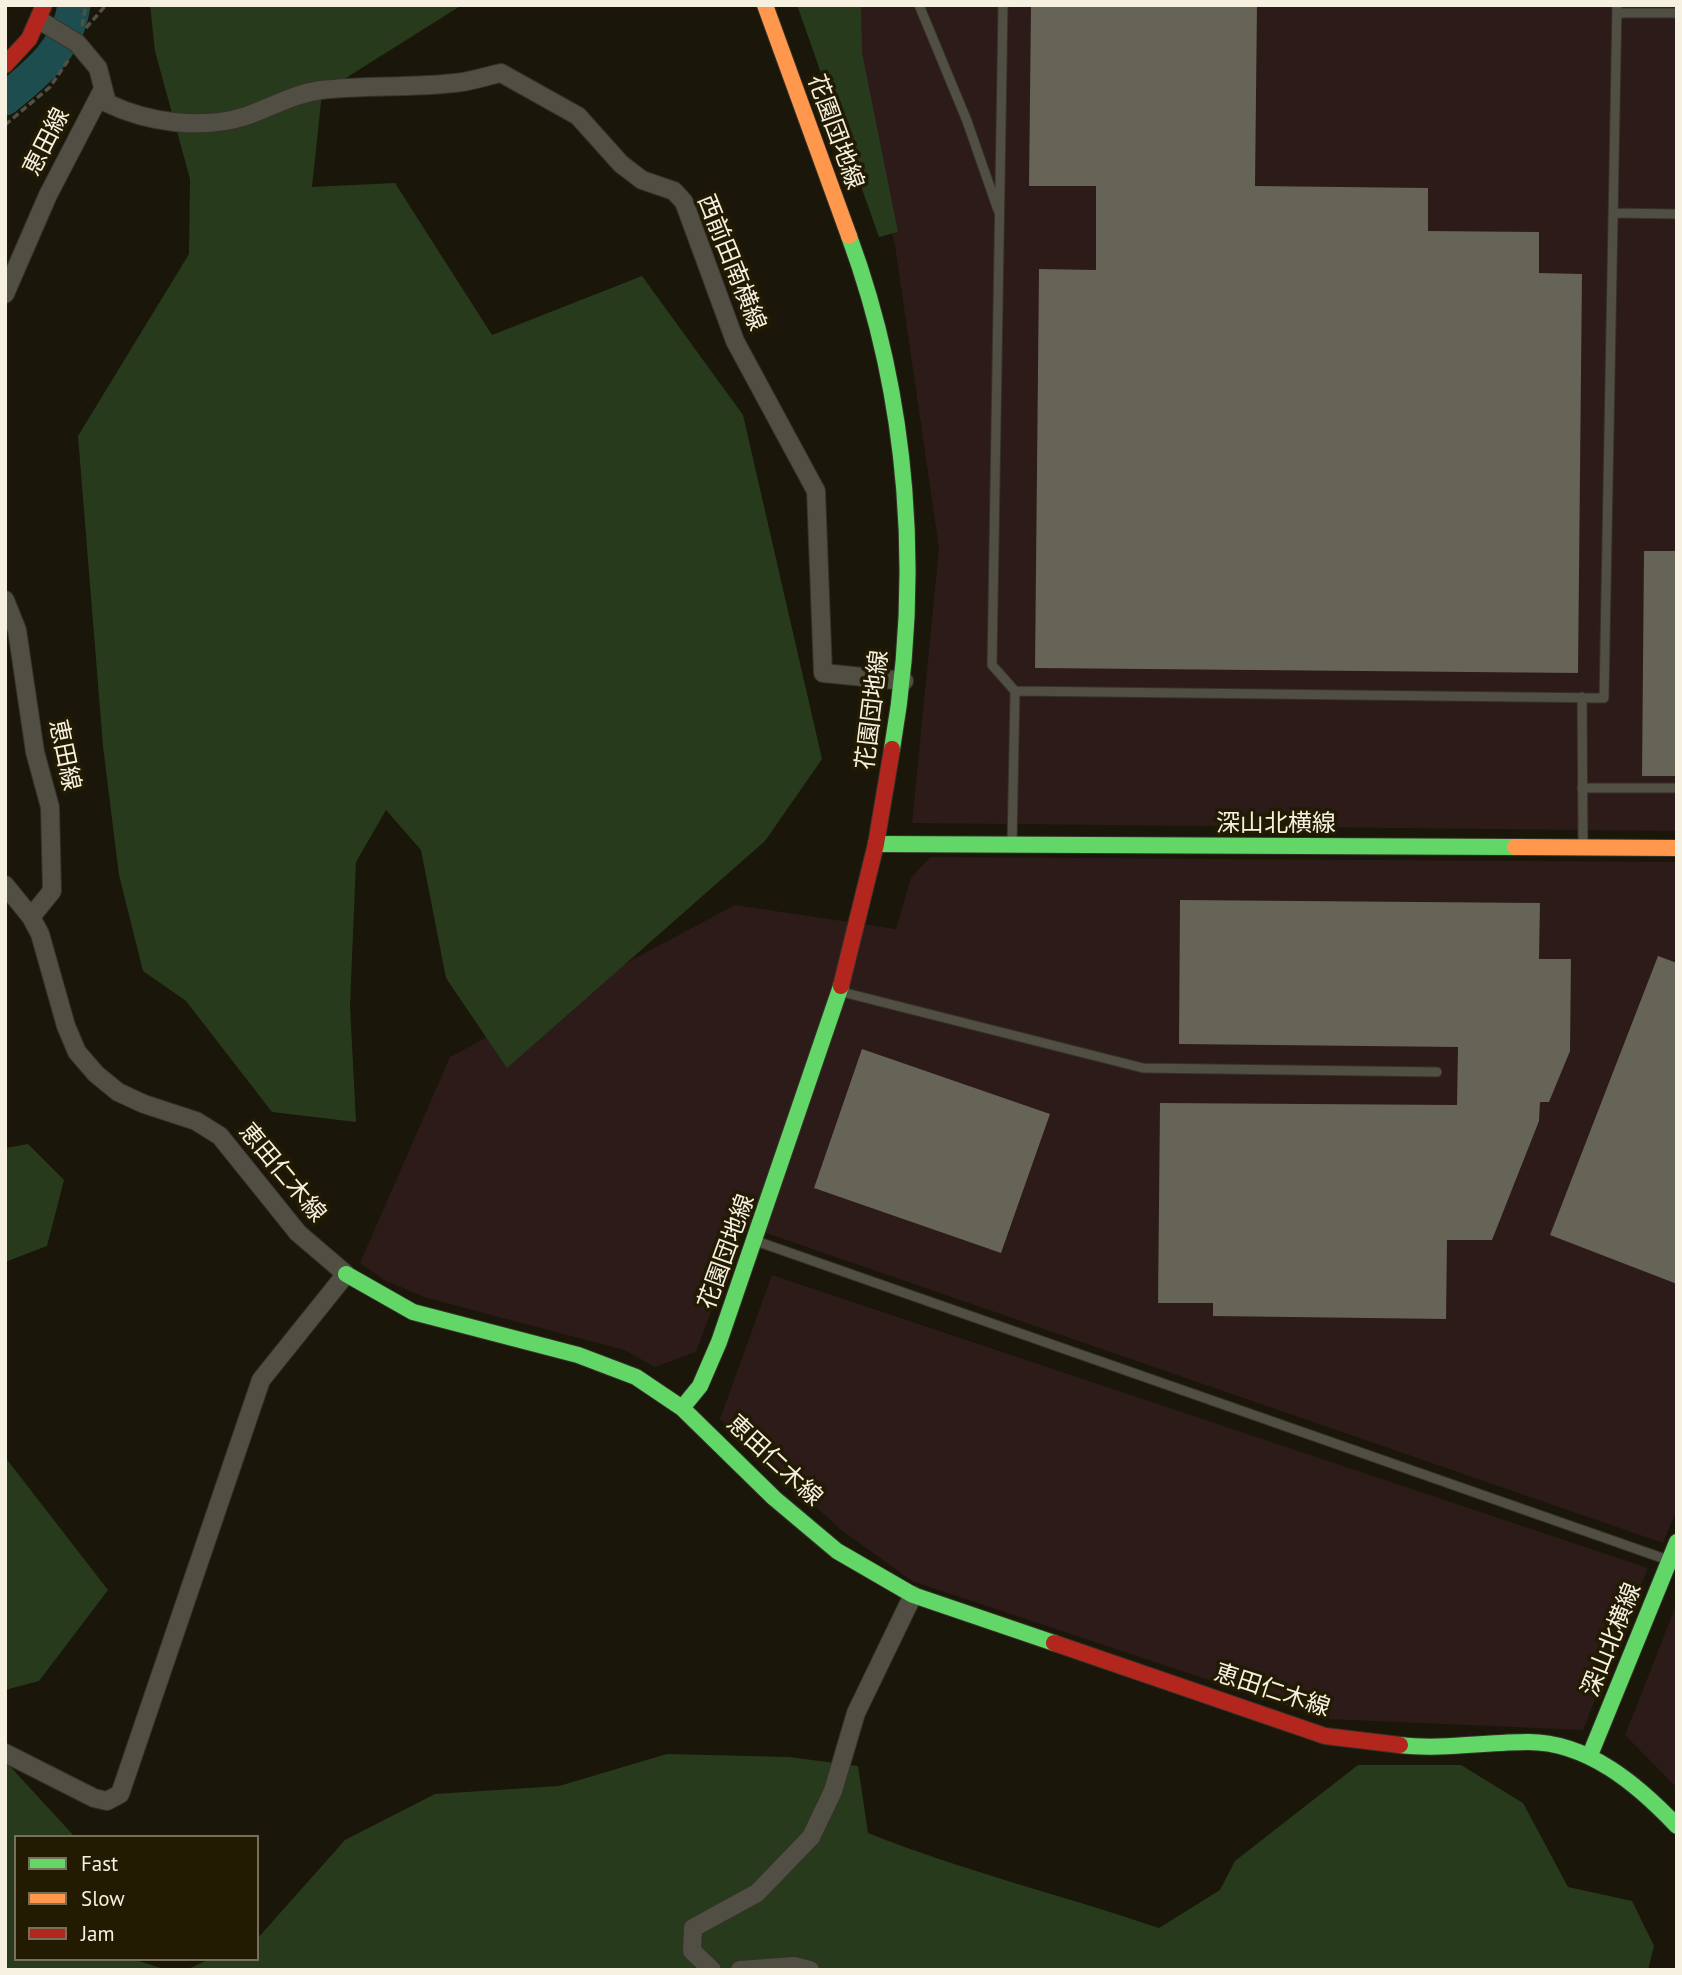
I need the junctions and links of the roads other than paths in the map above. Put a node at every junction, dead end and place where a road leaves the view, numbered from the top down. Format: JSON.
{"nodes":[{"id":1,"x":765,"y":5,"type":"edge"},
{"id":2,"x":919,"y":5,"type":"edge"},
{"id":3,"x":1003,"y":5,"type":"edge"},
{"id":4,"x":1617,"y":9,"type":"edge"},
{"id":5,"x":1677,"y":13,"type":"edge"},
{"id":6,"x":43,"y":16,"type":"edge"},
{"id":7,"x":5,"y":65,"type":"edge"},
{"id":8,"x":102,"y":91,"type":"junction"},
{"id":9,"x":1613,"y":213,"type":"junction"},
{"id":10,"x":1677,"y":214,"type":"edge"},
{"id":11,"x":1001,"y":218,"type":"junction"},
{"id":12,"x":5,"y":294,"type":"edge"},
{"id":13,"x":5,"y":600,"type":"edge"},
{"id":14,"x":904,"y":681,"type":"junction"},
{"id":15,"x":1015,"y":691,"type":"junction"},
{"id":16,"x":1582,"y":697,"type":"junction"},
{"id":17,"x":1582,"y":788,"type":"junction"},
{"id":18,"x":1677,"y":788,"type":"edge"},
{"id":19,"x":876,"y":844,"type":"junction"},
{"id":20,"x":1011,"y":847,"type":"junction"},
{"id":21,"x":1583,"y":847,"type":"junction"},
{"id":22,"x":1677,"y":848,"type":"edge"},
{"id":23,"x":5,"y":885,"type":"edge"},
{"id":24,"x":32,"y":917,"type":"junction"},
{"id":25,"x":840,"y":992,"type":"junction"},
{"id":26,"x":1437,"y":1072,"type":"dead end"},
{"id":27,"x":756,"y":1241,"type":"junction"},
{"id":28,"x":345,"y":1274,"type":"junction"},
{"id":29,"x":682,"y":1408,"type":"junction"},
{"id":30,"x":1677,"y":1542,"type":"edge"},
{"id":31,"x":1669,"y":1560,"type":"junction"},
{"id":32,"x":913,"y":1595,"type":"junction"},
{"id":33,"x":5,"y":1753,"type":"edge"},
{"id":34,"x":1590,"y":1755,"type":"junction"},
{"id":35,"x":1677,"y":1826,"type":"edge"},
{"id":36,"x":712,"y":1970,"type":"edge"},
{"id":37,"x":740,"y":1970,"type":"edge"},
{"id":38,"x":810,"y":1970,"type":"edge"}],
"edges":[{"from":1,"to":14,"type":"street","name":"花園団地線"},
{"from":2,"to":11,"type":"lane"},
{"from":3,"to":11,"type":"lane"},
{"from":4,"to":5,"type":"lane"},
{"from":4,"to":9,"type":"lane"},
{"from":6,"to":7,"type":"street"},
{"from":6,"to":8,"type":"street"},
{"from":8,"to":12,"type":"street","name":"恵田線"},
{"from":8,"to":14,"type":"street","name":"西前田南横線"},
{"from":9,"to":10,"type":"lane"},
{"from":9,"to":16,"type":"lane"},
{"from":11,"to":15,"type":"lane"},
{"from":13,"to":24,"type":"street","name":"恵田線"},
{"from":14,"to":19,"type":"street","name":"花園団地線"},
{"from":15,"to":16,"type":"lane"},
{"from":15,"to":20,"type":"lane"},
{"from":16,"to":17,"type":"lane"},
{"from":17,"to":18,"type":"lane"},
{"from":17,"to":21,"type":"lane"},
{"from":19,"to":20,"type":"street","name":"深山北横線"},
{"from":19,"to":25,"type":"street","name":"花園団地線"},
{"from":20,"to":21,"type":"street","name":"深山北横線"},
{"from":21,"to":22,"type":"street","name":"深山北横線"},
{"from":23,"to":24,"type":"street","name":"恵田仁木線"},
{"from":24,"to":28,"type":"street","name":"恵田仁木線"},
{"from":25,"to":26,"type":"lane"},
{"from":25,"to":27,"type":"street","name":"花園団地線"},
{"from":27,"to":29,"type":"street","name":"花園団地線"},
{"from":27,"to":31,"type":"lane"},
{"from":28,"to":29,"type":"street","name":"恵田仁木線"},
{"from":28,"to":33,"type":"street"},
{"from":29,"to":32,"type":"street","name":"恵田仁木線"},
{"from":30,"to":31,"type":"street","name":"深山北横線"},
{"from":31,"to":34,"type":"street","name":"深山北横線"},
{"from":32,"to":34,"type":"street","name":"恵田仁木線"},
{"from":32,"to":36,"type":"street"},
{"from":34,"to":35,"type":"street","name":"恵田仁木線"},
{"from":37,"to":38,"type":"street"}]}
